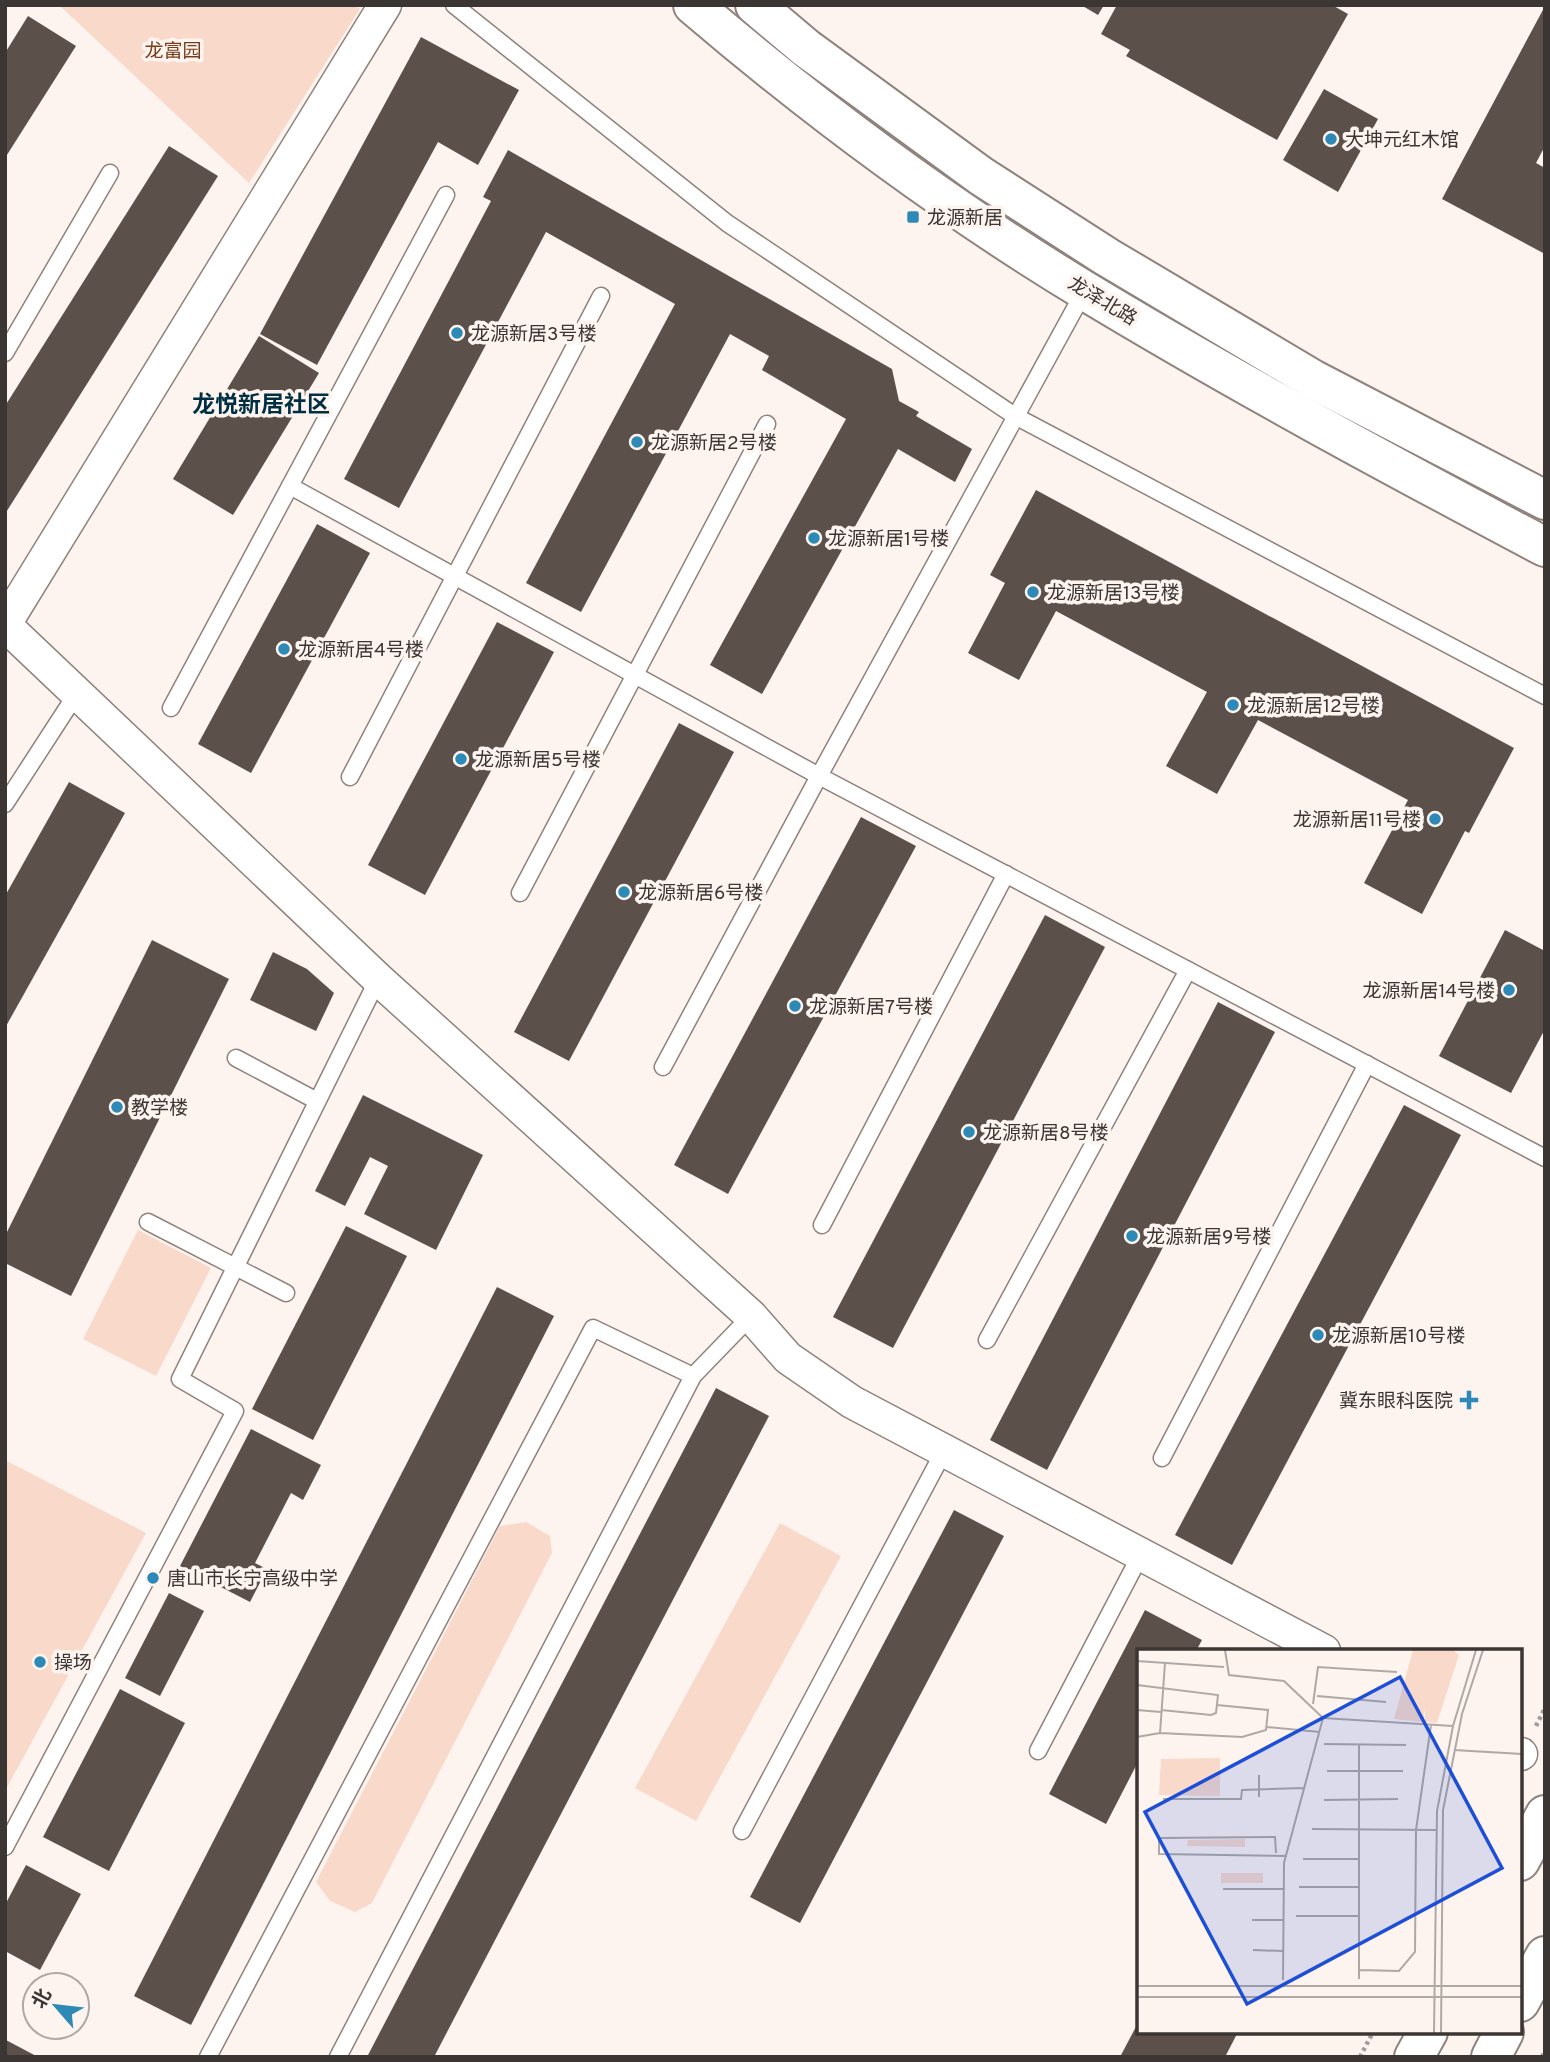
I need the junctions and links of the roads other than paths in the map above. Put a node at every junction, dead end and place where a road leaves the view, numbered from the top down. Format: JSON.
{"nodes":[{"id":1,"x":385,"y":5,"type":"edge"},
{"id":2,"x":454,"y":5,"type":"edge"},
{"id":3,"x":693,"y":5,"type":"edge"},
{"id":4,"x":755,"y":5,"type":"edge"},
{"id":5,"x":110,"y":173,"type":"dead end"},
{"id":6,"x":446,"y":195,"type":"dead end"},
{"id":7,"x":1085,"y":290,"type":"junction"},
{"id":8,"x":601,"y":296,"type":"dead end"},
{"id":9,"x":5,"y":353,"type":"edge"},
{"id":10,"x":1015,"y":416,"type":"junction"},
{"id":11,"x":767,"y":424,"type":"dead end"},
{"id":12,"x":290,"y":486,"type":"junction"},
{"id":13,"x":1545,"y":500,"type":"edge"},
{"id":14,"x":1545,"y":547,"type":"edge"},
{"id":15,"x":455,"y":577,"type":"junction"},
{"id":16,"x":5,"y":625,"type":"edge"},
{"id":17,"x":635,"y":675,"type":"junction"},
{"id":18,"x":77,"y":693,"type":"junction"},
{"id":19,"x":1545,"y":696,"type":"edge"},
{"id":20,"x":171,"y":708,"type":"dead end"},
{"id":21,"x":819,"y":776,"type":"junction"},
{"id":22,"x":350,"y":777,"type":"dead end"},
{"id":23,"x":5,"y":804,"type":"edge"},
{"id":24,"x":1006,"y":874,"type":"junction"},
{"id":25,"x":520,"y":893,"type":"dead end"},
{"id":26,"x":1188,"y":970,"type":"junction"},
{"id":27,"x":378,"y":979,"type":"junction"},
{"id":28,"x":236,"y":1058,"type":"dead end"},
{"id":29,"x":1367,"y":1064,"type":"junction"},
{"id":30,"x":663,"y":1068,"type":"dead end"},
{"id":31,"x":317,"y":1101,"type":"junction"},
{"id":32,"x":1545,"y":1158,"type":"edge"},
{"id":33,"x":148,"y":1222,"type":"dead end"},
{"id":34,"x":822,"y":1225,"type":"dead end"},
{"id":35,"x":234,"y":1267,"type":"junction"},
{"id":36,"x":286,"y":1293,"type":"dead end"},
{"id":37,"x":751,"y":1316,"type":"junction"},
{"id":38,"x":987,"y":1340,"type":"dead end"},
{"id":39,"x":693,"y":1376,"type":"junction"},
{"id":40,"x":944,"y":1451,"type":"junction"},
{"id":41,"x":1162,"y":1458,"type":"dead end"},
{"id":42,"x":1141,"y":1554,"type":"junction"},
{"id":43,"x":1320,"y":1649,"type":"edge"},
{"id":44,"x":1038,"y":1751,"type":"dead end"},
{"id":45,"x":1545,"y":1815,"type":"edge"},
{"id":46,"x":742,"y":1831,"type":"dead end"},
{"id":47,"x":5,"y":1847,"type":"edge"},
{"id":48,"x":1522,"y":1857,"type":"edge"},
{"id":49,"x":1545,"y":1956,"type":"edge"},
{"id":50,"x":1522,"y":1998,"type":"edge"},
{"id":51,"x":1427,"y":2034,"type":"edge"},
{"id":52,"x":1503,"y":2034,"type":"edge"},
{"id":53,"x":208,"y":2057,"type":"edge"},
{"id":54,"x":338,"y":2057,"type":"edge"},
{"id":55,"x":1415,"y":2057,"type":"edge"},
{"id":56,"x":1491,"y":2057,"type":"edge"}],
"edges":[{"from":1,"to":16,"type":"street"},
{"from":2,"to":10,"type":"lane"},
{"from":3,"to":7,"type":"main road","name":"龙泽北路"},
{"from":4,"to":13,"type":"main road","name":"龙泽北路"},
{"from":5,"to":9,"type":"lane"},
{"from":6,"to":12,"type":"lane"},
{"from":7,"to":10,"type":"lane"},
{"from":7,"to":14,"type":"main road","name":"龙泽北路"},
{"from":8,"to":15,"type":"lane"},
{"from":10,"to":19,"type":"lane"},
{"from":10,"to":21,"type":"lane"},
{"from":11,"to":17,"type":"lane"},
{"from":12,"to":15,"type":"lane"},
{"from":12,"to":20,"type":"lane"},
{"from":15,"to":17,"type":"lane"},
{"from":15,"to":22,"type":"lane"},
{"from":16,"to":18,"type":"street"},
{"from":17,"to":21,"type":"lane"},
{"from":17,"to":25,"type":"lane"},
{"from":18,"to":23,"type":"lane"},
{"from":18,"to":27,"type":"street"},
{"from":21,"to":24,"type":"lane"},
{"from":21,"to":30,"type":"lane"},
{"from":24,"to":26,"type":"lane"},
{"from":24,"to":34,"type":"lane"},
{"from":26,"to":29,"type":"lane"},
{"from":26,"to":38,"type":"lane"},
{"from":27,"to":31,"type":"lane"},
{"from":27,"to":37,"type":"street"},
{"from":28,"to":31,"type":"lane"},
{"from":29,"to":32,"type":"lane"},
{"from":29,"to":41,"type":"lane"},
{"from":31,"to":35,"type":"lane"},
{"from":33,"to":35,"type":"lane"},
{"from":35,"to":36,"type":"lane"},
{"from":35,"to":47,"type":"lane"},
{"from":37,"to":39,"type":"lane"},
{"from":37,"to":40,"type":"street"},
{"from":39,"to":53,"type":"lane"},
{"from":39,"to":54,"type":"lane"},
{"from":40,"to":42,"type":"street"},
{"from":40,"to":46,"type":"lane"},
{"from":42,"to":43,"type":"street"},
{"from":42,"to":44,"type":"lane"},
{"from":45,"to":48,"type":"main road"},
{"from":49,"to":50,"type":"main road"},
{"from":51,"to":55,"type":"main road"},
{"from":52,"to":56,"type":"main road"}]}
